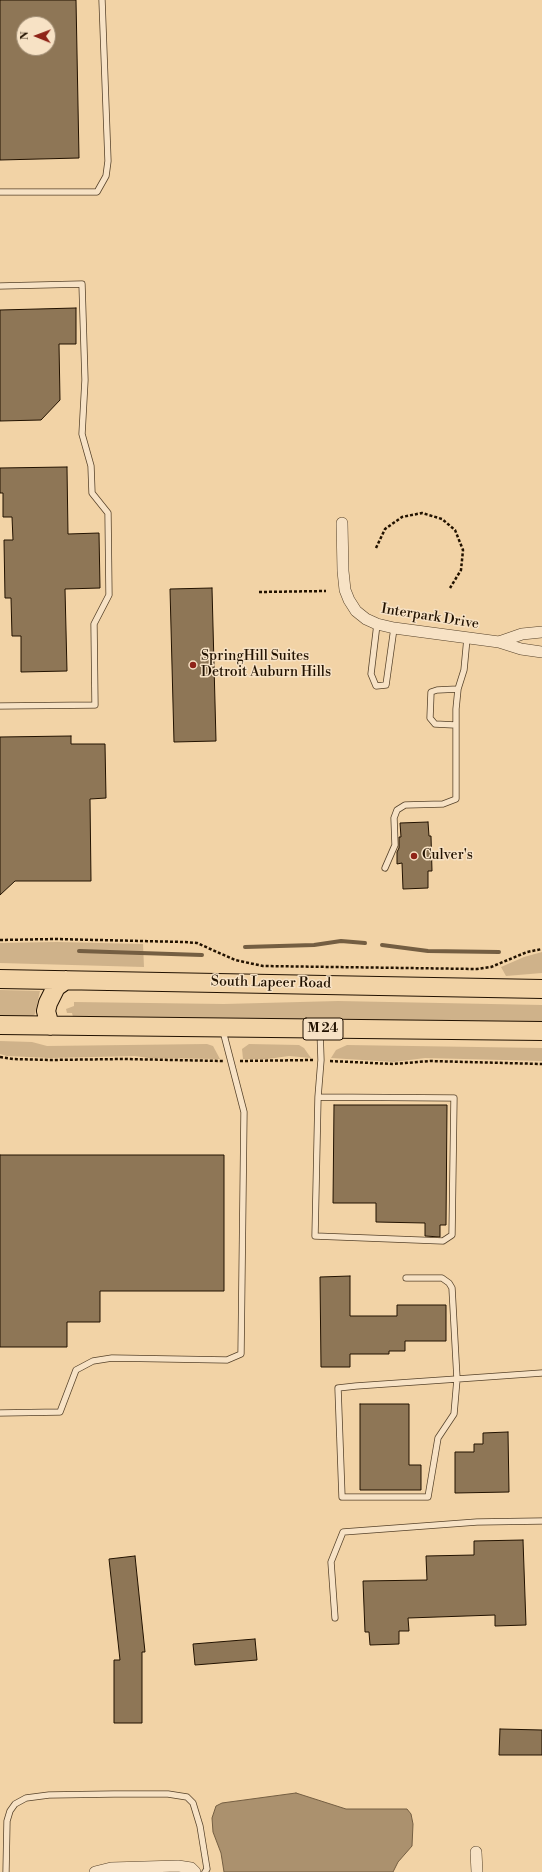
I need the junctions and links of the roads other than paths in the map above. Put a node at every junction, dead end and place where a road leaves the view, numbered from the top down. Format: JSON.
{"nodes":[{"id":1,"x":102,"y":0,"type":"edge"},
{"id":2,"x":0,"y":192,"type":"edge"},
{"id":3,"x":0,"y":286,"type":"edge"},
{"id":4,"x":342,"y":523,"type":"dead end"},
{"id":5,"x":377,"y":624,"type":"junction"},
{"id":6,"x":394,"y":628,"type":"junction"},
{"id":7,"x":542,"y":632,"type":"edge"},
{"id":8,"x":467,"y":638,"type":"junction"},
{"id":9,"x":499,"y":642,"type":"junction"},
{"id":10,"x":542,"y":652,"type":"edge"},
{"id":11,"x":458,"y":689,"type":"junction"},
{"id":12,"x":0,"y":706,"type":"edge"},
{"id":13,"x":455,"y":725,"type":"junction"},
{"id":14,"x":386,"y":868,"type":"dead end"},
{"id":15,"x":0,"y":979,"type":"edge"},
{"id":16,"x":66,"y":980,"type":"junction"},
{"id":17,"x":542,"y":989,"type":"edge"},
{"id":18,"x":0,"y":1026,"type":"edge"},
{"id":19,"x":50,"y":1026,"type":"junction"},
{"id":20,"x":222,"y":1028,"type":"junction"},
{"id":21,"x":320,"y":1029,"type":"junction"},
{"id":22,"x":542,"y":1031,"type":"edge"},
{"id":23,"x":318,"y":1097,"type":"junction"},
{"id":24,"x":406,"y":1278,"type":"dead end"},
{"id":25,"x":542,"y":1373,"type":"edge"},
{"id":26,"x":457,"y":1379,"type":"junction"},
{"id":27,"x":0,"y":1413,"type":"edge"},
{"id":28,"x":542,"y":1521,"type":"edge"},
{"id":29,"x":335,"y":1618,"type":"dead end"},
{"id":30,"x":476,"y":1852,"type":"dead end"},
{"id":31,"x":134,"y":1870,"type":"edge"},
{"id":32,"x":6,"y":1872,"type":"edge"},
{"id":33,"x":95,"y":1872,"type":"edge"},
{"id":34,"x":194,"y":1872,"type":"edge"},
{"id":35,"x":205,"y":1872,"type":"edge"},
{"id":36,"x":477,"y":1872,"type":"edge"}],
"edges":[{"from":1,"to":2,"type":"lane"},
{"from":3,"to":12,"type":"lane"},
{"from":4,"to":5,"type":"street","name":"Interpark Drive"},
{"from":5,"to":6,"type":"street","name":"Interpark Drive"},
{"from":5,"to":6,"type":"lane"},
{"from":6,"to":8,"type":"street","name":"Interpark Drive"},
{"from":7,"to":9,"type":"street","name":"Interpark Drive"},
{"from":8,"to":9,"type":"street","name":"Interpark Drive"},
{"from":8,"to":11,"type":"lane"},
{"from":9,"to":10,"type":"street","name":"Interpark Drive"},
{"from":11,"to":13,"type":"lane"},
{"from":11,"to":13,"type":"lane"},
{"from":13,"to":14,"type":"lane"},
{"from":15,"to":16,"type":"main road","name":"South Lapeer Road"},
{"from":16,"to":17,"type":"main road","name":"South Lapeer Road"},
{"from":16,"to":19,"type":"main road"},
{"from":18,"to":19,"type":"main road","number":"M 24"},
{"from":19,"to":20,"type":"main road","number":"M 24"},
{"from":20,"to":21,"type":"main road","number":"M 24"},
{"from":20,"to":27,"type":"lane"},
{"from":21,"to":22,"type":"main road","number":"M 24"},
{"from":21,"to":23,"type":"lane"},
{"from":23,"to":23,"type":"lane"},
{"from":24,"to":26,"type":"lane"},
{"from":25,"to":26,"type":"lane"},
{"from":26,"to":26,"type":"lane"},
{"from":28,"to":29,"type":"lane"},
{"from":30,"to":36,"type":"street"},
{"from":31,"to":33,"type":"street"},
{"from":31,"to":34,"type":"street"},
{"from":32,"to":35,"type":"lane"}]}
